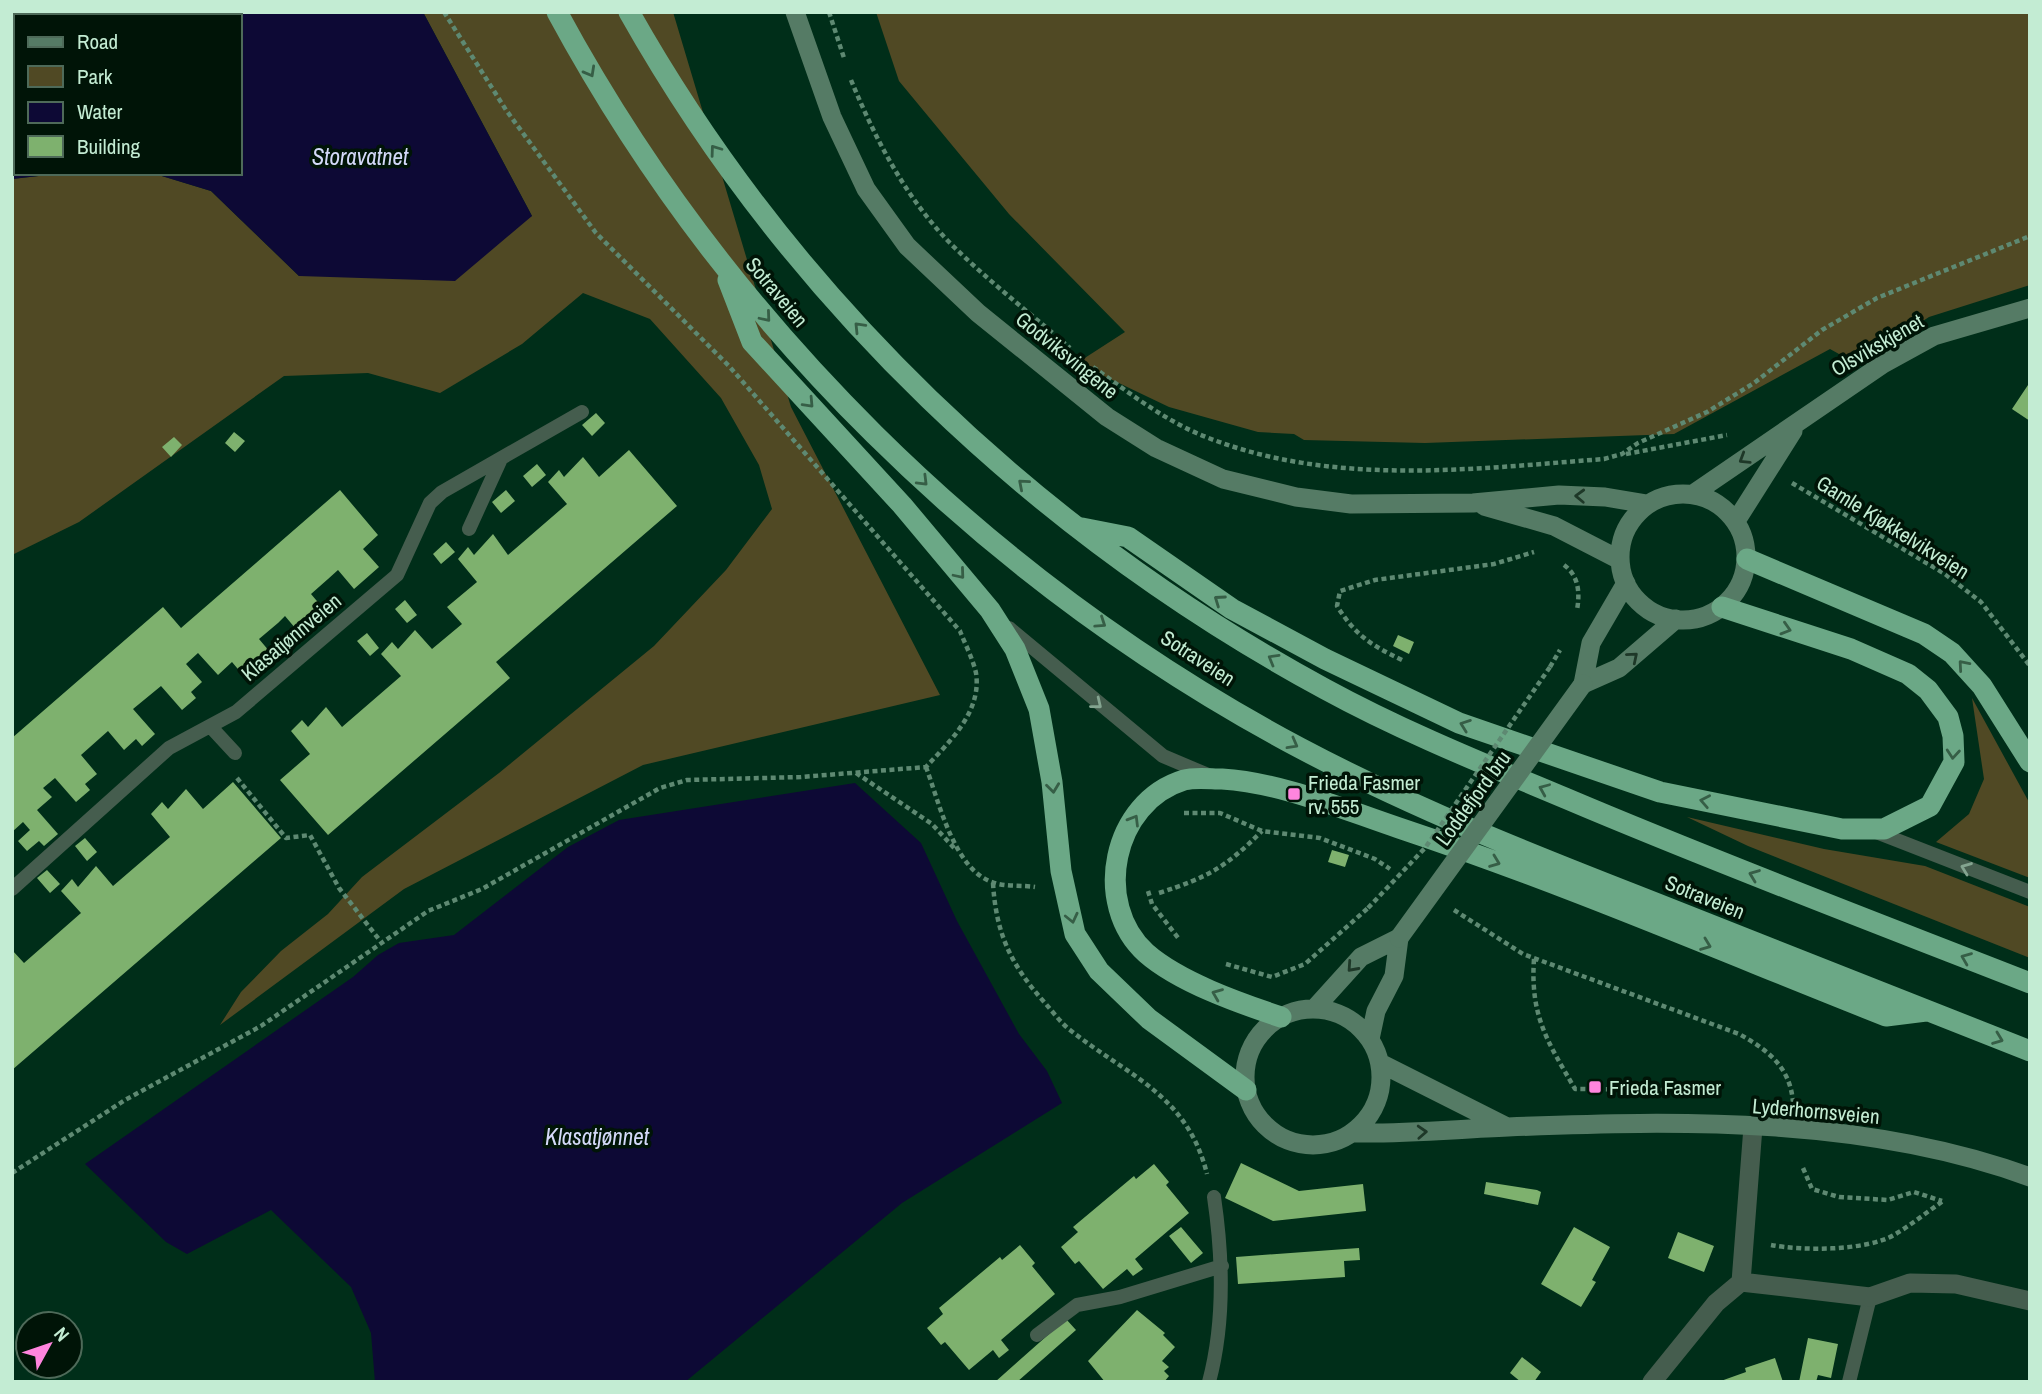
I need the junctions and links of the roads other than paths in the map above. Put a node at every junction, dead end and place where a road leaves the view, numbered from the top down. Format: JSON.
{"nodes":[{"id":1,"x":557,"y":12,"type":"edge"},
{"id":2,"x":629,"y":12,"type":"edge"},
{"id":3,"x":795,"y":12,"type":"edge"},
{"id":4,"x":722,"y":265,"type":"junction"},
{"id":5,"x":2030,"y":308,"type":"edge"},
{"id":6,"x":582,"y":412,"type":"dead end"},
{"id":7,"x":1795,"y":427,"type":"junction"},
{"id":8,"x":500,"y":461,"type":"junction"},
{"id":9,"x":1693,"y":494,"type":"junction"},
{"id":10,"x":1473,"y":503,"type":"junction"},
{"id":11,"x":1647,"y":504,"type":"junction"},
{"id":12,"x":1736,"y":521,"type":"junction"},
{"id":13,"x":1076,"y":527,"type":"junction"},
{"id":14,"x":469,"y":529,"type":"dead end"},
{"id":15,"x":1620,"y":559,"type":"junction"},
{"id":16,"x":1747,"y":559,"type":"junction"},
{"id":17,"x":1626,"y":583,"type":"junction"},
{"id":18,"x":1722,"y":607,"type":"junction"},
{"id":19,"x":990,"y":610,"type":"junction"},
{"id":20,"x":1676,"y":620,"type":"junction"},
{"id":21,"x":1583,"y":684,"type":"junction"},
{"id":22,"x":210,"y":726,"type":"junction"},
{"id":23,"x":235,"y":753,"type":"road end"},
{"id":24,"x":2030,"y":762,"type":"edge"},
{"id":25,"x":1219,"y":779,"type":"junction"},
{"id":26,"x":1869,"y":829,"type":"junction"},
{"id":27,"x":12,"y":889,"type":"edge"},
{"id":28,"x":2030,"y":892,"type":"edge"},
{"id":29,"x":1399,"y":939,"type":"junction"},
{"id":30,"x":2030,"y":983,"type":"edge"},
{"id":31,"x":1314,"y":1009,"type":"junction"},
{"id":32,"x":1927,"y":1011,"type":"junction"},
{"id":33,"x":1281,"y":1017,"type":"junction"},
{"id":34,"x":1370,"y":1039,"type":"junction"},
{"id":35,"x":2030,"y":1051,"type":"edge"},
{"id":36,"x":1380,"y":1063,"type":"junction"},
{"id":37,"x":1246,"y":1090,"type":"junction"},
{"id":38,"x":1508,"y":1127,"type":"junction"},
{"id":39,"x":1754,"y":1127,"type":"junction"},
{"id":40,"x":1354,"y":1133,"type":"junction"},
{"id":41,"x":2030,"y":1177,"type":"edge"},
{"id":42,"x":1214,"y":1197,"type":"road end"},
{"id":43,"x":1222,"y":1266,"type":"junction"},
{"id":44,"x":1741,"y":1282,"type":"junction"},
{"id":45,"x":1870,"y":1297,"type":"junction"},
{"id":46,"x":2030,"y":1301,"type":"edge"},
{"id":47,"x":1037,"y":1335,"type":"dead end"},
{"id":48,"x":1209,"y":1382,"type":"edge"},
{"id":49,"x":1652,"y":1382,"type":"edge"},
{"id":50,"x":1849,"y":1382,"type":"edge"}],
"edges":[{"from":1,"to":4,"type":"highway","name":"Sotraveien","one_way":true},
{"from":13,"to":2,"type":"highway","name":"Sotraveien","one_way":true},
{"from":3,"to":10,"type":"main road","name":"Godviksvingene"},
{"from":4,"to":19,"type":"highway","one_way":true},
{"from":4,"to":32,"type":"highway","name":"Sotraveien","one_way":true},
{"from":5,"to":7,"type":"main road","name":"Olsvikskjenet"},
{"from":6,"to":8,"type":"lane","name":"Klasatjønnveien"},
{"from":7,"to":9,"type":"main road","name":"Olsvikskjenet","one_way":true},
{"from":7,"to":12,"type":"main road","name":"Olsvikskjenet"},
{"from":8,"to":14,"type":"lane"},
{"from":8,"to":22,"type":"lane","name":"Klasatjønnveien"},
{"from":9,"to":11,"type":"main road"},
{"from":9,"to":12,"type":"main road"},
{"from":11,"to":10,"type":"main road","name":"Godviksvingene","one_way":true},
{"from":10,"to":15,"type":"main road","name":"Godviksvingene"},
{"from":11,"to":15,"type":"main road"},
{"from":12,"to":16,"type":"main road"},
{"from":26,"to":13,"type":"highway","one_way":true},
{"from":30,"to":13,"type":"highway","name":"Sotraveien","one_way":true},
{"from":15,"to":17,"type":"main road"},
{"from":16,"to":18,"type":"main road"},
{"from":24,"to":16,"type":"highway","one_way":true},
{"from":17,"to":20,"type":"main road"},
{"from":17,"to":21,"type":"main road"},
{"from":18,"to":20,"type":"main road"},
{"from":18,"to":26,"type":"highway","one_way":true},
{"from":19,"to":25,"type":"lane","one_way":true},
{"from":19,"to":37,"type":"highway","one_way":true},
{"from":21,"to":20,"type":"main road","one_way":true},
{"from":21,"to":29,"type":"main road","name":"Loddefjord bru","bridge":true},
{"from":22,"to":23,"type":"lane"},
{"from":22,"to":27,"type":"lane","name":"Klasatjønnveien"},
{"from":25,"to":32,"type":"highway","one_way":true},
{"from":33,"to":25,"type":"highway","one_way":true},
{"from":28,"to":26,"type":"lane","one_way":true},
{"from":29,"to":31,"type":"main road","one_way":true},
{"from":29,"to":34,"type":"main road"},
{"from":31,"to":33,"type":"main road"},
{"from":31,"to":34,"type":"main road"},
{"from":32,"to":35,"type":"highway","name":"Sotraveien","one_way":true},
{"from":33,"to":37,"type":"main road"},
{"from":34,"to":36,"type":"main road"},
{"from":36,"to":38,"type":"main road","name":"Lyderhornsveien"},
{"from":36,"to":40,"type":"main road"},
{"from":37,"to":40,"type":"main road"},
{"from":38,"to":39,"type":"main road","name":"Lyderhornsveien"},
{"from":40,"to":38,"type":"main road","name":"Lyderhornsveien","one_way":true},
{"from":39,"to":41,"type":"main road","name":"Lyderhornsveien"},
{"from":39,"to":44,"type":"street"},
{"from":42,"to":43,"type":"lane"},
{"from":43,"to":47,"type":"lane"},
{"from":43,"to":48,"type":"lane"},
{"from":44,"to":45,"type":"street"},
{"from":44,"to":49,"type":"street"},
{"from":45,"to":46,"type":"street"},
{"from":45,"to":50,"type":"lane"}]}
